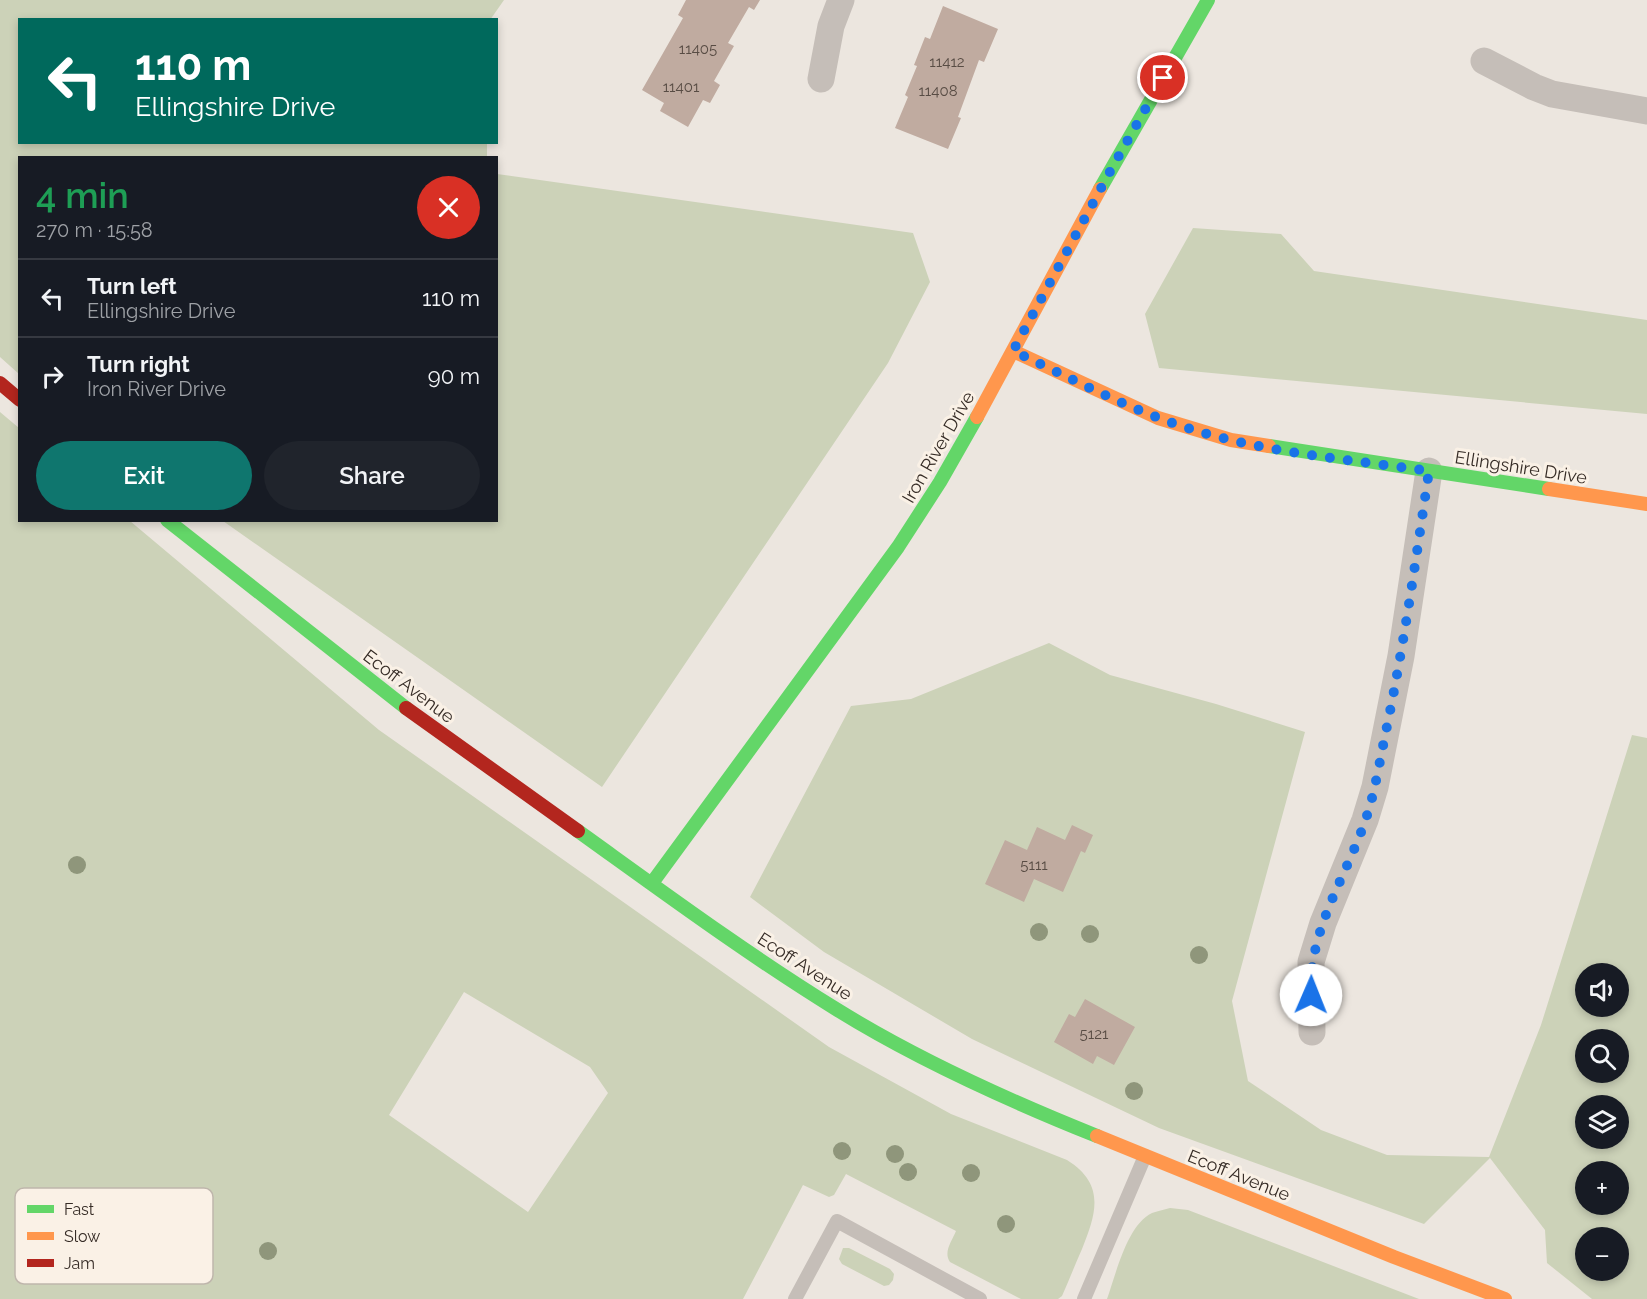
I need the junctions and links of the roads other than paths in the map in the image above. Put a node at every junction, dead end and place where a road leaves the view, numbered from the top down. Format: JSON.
{"nodes":[{"id":1,"x":841,"y":0,"type":"edge"},
{"id":2,"x":1208,"y":0,"type":"edge"},
{"id":3,"x":1484,"y":61,"type":"dead end"},
{"id":4,"x":821,"y":79,"type":"dead end"},
{"id":5,"x":1647,"y":111,"type":"edge"},
{"id":6,"x":1013,"y":351,"type":"junction"},
{"id":7,"x":0,"y":383,"type":"edge"},
{"id":8,"x":18,"y":398,"type":"edge"},
{"id":9,"x":1429,"y":471,"type":"junction"},
{"id":10,"x":1647,"y":504,"type":"edge"},
{"id":11,"x":170,"y":522,"type":"edge"},
{"id":12,"x":652,"y":883,"type":"junction"},
{"id":13,"x":1312,"y":1032,"type":"dead end"},
{"id":14,"x":1145,"y":1156,"type":"junction"},
{"id":15,"x":795,"y":1299,"type":"edge"},
{"id":16,"x":980,"y":1299,"type":"edge"},
{"id":17,"x":1084,"y":1299,"type":"edge"},
{"id":18,"x":1506,"y":1299,"type":"edge"}],
"edges":[{"from":1,"to":4,"type":"street"},
{"from":2,"to":6,"type":"street","name":"Iron River Drive"},
{"from":3,"to":5,"type":"street"},
{"from":6,"to":9,"type":"street","name":"Ellingshire Drive"},
{"from":6,"to":12,"type":"street","name":"Iron River Drive"},
{"from":7,"to":8,"type":"street"},
{"from":9,"to":10,"type":"street","name":"Ellingshire Drive"},
{"from":9,"to":13,"type":"street"},
{"from":11,"to":12,"type":"street","name":"Ecoff Avenue"},
{"from":12,"to":14,"type":"street","name":"Ecoff Avenue"},
{"from":14,"to":17,"type":"lane"},
{"from":14,"to":18,"type":"street","name":"Ecoff Avenue"},
{"from":15,"to":16,"type":"lane"}]}
